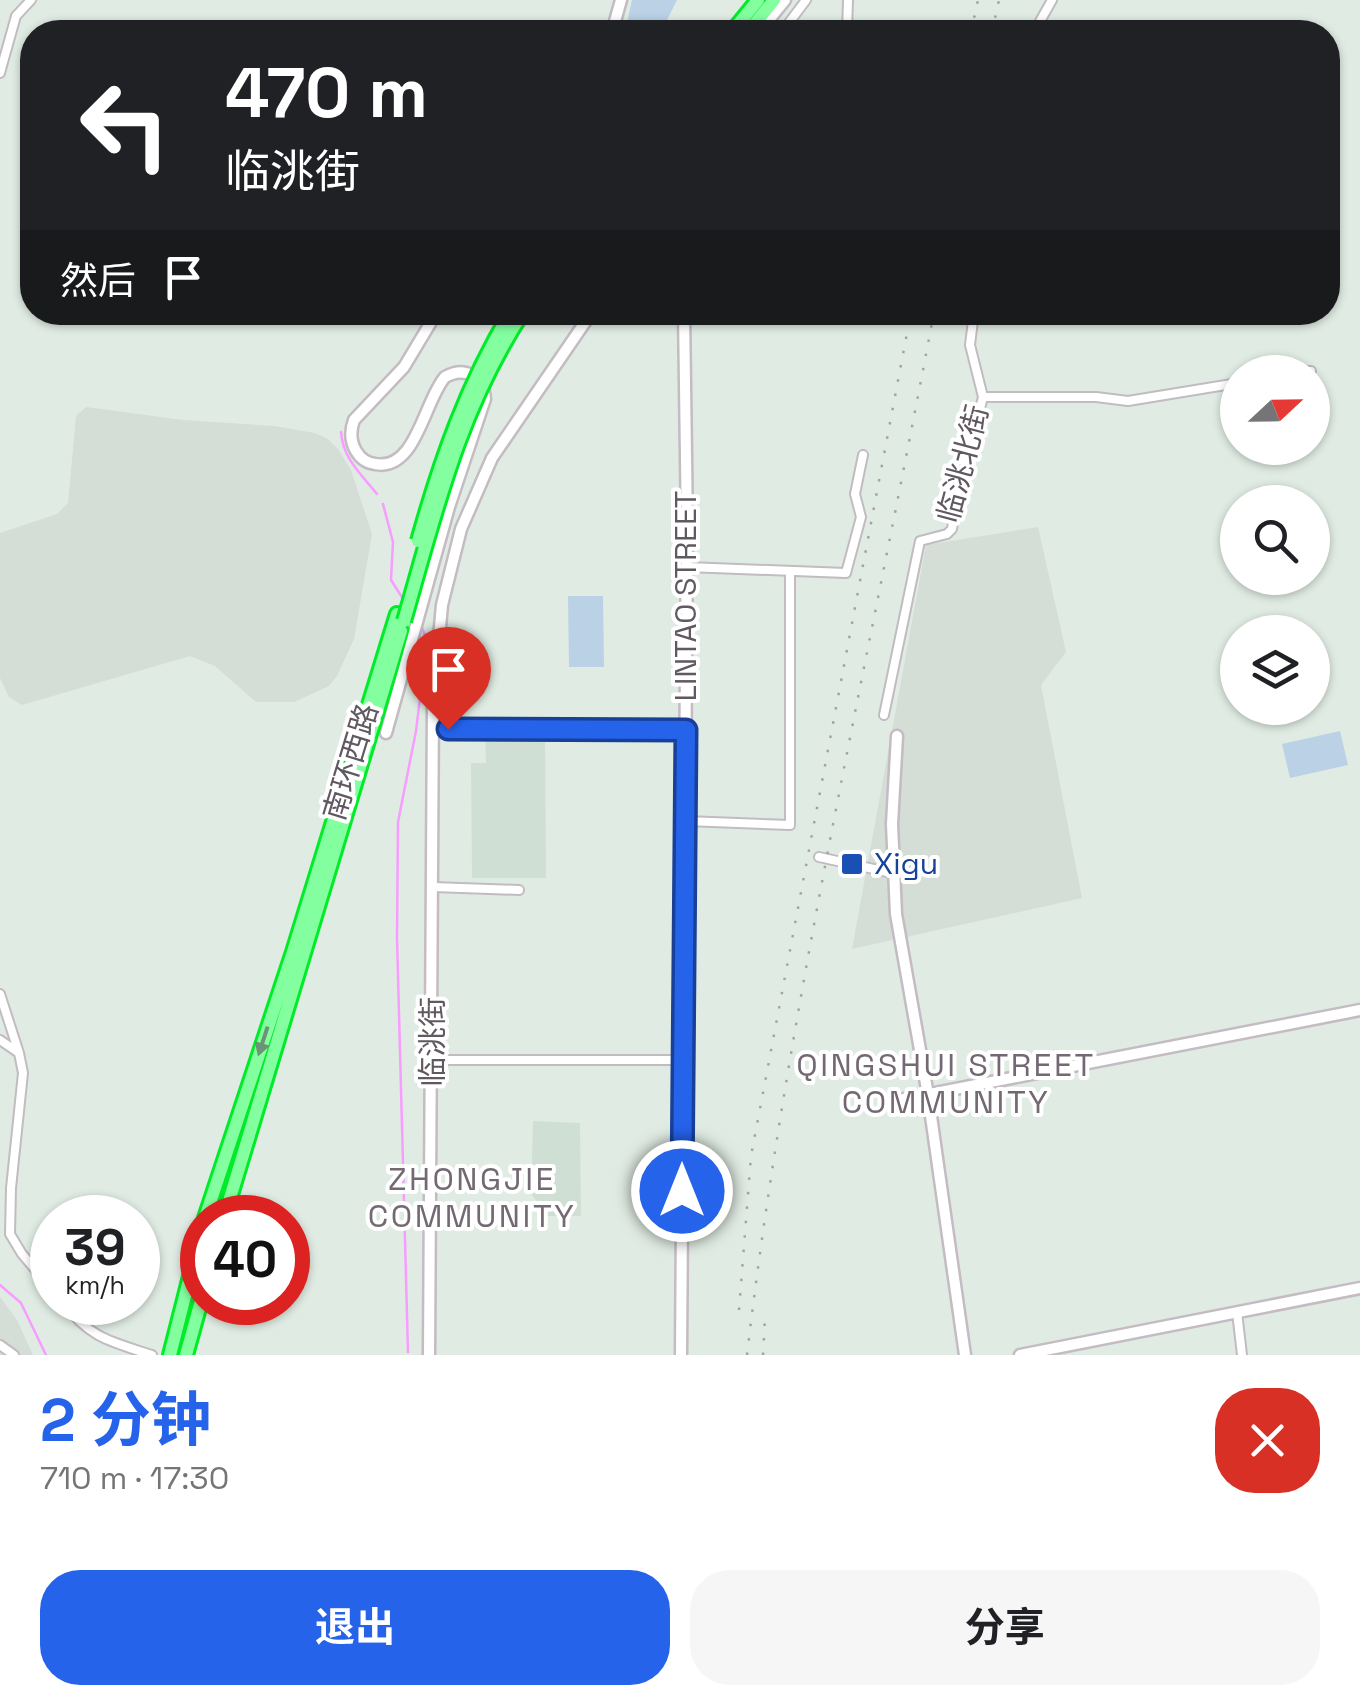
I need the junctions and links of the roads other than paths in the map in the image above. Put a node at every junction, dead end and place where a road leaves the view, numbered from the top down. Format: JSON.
{"nodes":[{"id":1,"x":31,"y":0,"type":"edge"},
{"id":2,"x":758,"y":0,"type":"edge"},
{"id":3,"x":774,"y":0,"type":"edge"},
{"id":4,"x":785,"y":0,"type":"edge"},
{"id":5,"x":742,"y":20,"type":"edge"},
{"id":6,"x":758,"y":20,"type":"edge"},
{"id":7,"x":769,"y":20,"type":"edge"},
{"id":8,"x":0,"y":73,"type":"edge"},
{"id":9,"x":429,"y":325,"type":"edge"},
{"id":10,"x":504,"y":325,"type":"edge"},
{"id":11,"x":515,"y":325,"type":"edge"},
{"id":12,"x":583,"y":325,"type":"edge"},
{"id":13,"x":684,"y":325,"type":"edge"},
{"id":14,"x":972,"y":325,"type":"edge"},
{"id":15,"x":1220,"y":386,"type":"edge"},
{"id":16,"x":983,"y":396,"type":"junction"},
{"id":17,"x":863,"y":455,"type":"dead end"},
{"id":18,"x":687,"y":567,"type":"junction"},
{"id":19,"x":790,"y":570,"type":"junction"},
{"id":20,"x":400,"y":618,"type":"junction"},
{"id":21,"x":884,"y":715,"type":"dead end"},
{"id":22,"x":433,"y":729,"type":"junction"},
{"id":23,"x":686,"y":730,"type":"junction"},
{"id":24,"x":386,"y":733,"type":"dead end"},
{"id":25,"x":897,"y":736,"type":"dead end"},
{"id":26,"x":685,"y":822,"type":"junction"},
{"id":27,"x":819,"y":858,"type":"dead end"},
{"id":28,"x":892,"y":872,"type":"junction"},
{"id":29,"x":432,"y":887,"type":"junction"},
{"id":30,"x":519,"y":890,"type":"dead end"},
{"id":31,"x":0,"y":994,"type":"edge"},
{"id":32,"x":1360,"y":1010,"type":"edge"},
{"id":33,"x":0,"y":1040,"type":"edge"},
{"id":34,"x":19,"y":1053,"type":"junction"},
{"id":35,"x":433,"y":1060,"type":"junction"},
{"id":36,"x":683,"y":1060,"type":"junction"},
{"id":37,"x":928,"y":1096,"type":"junction"},
{"id":38,"x":904,"y":1100,"type":"dead end"},
{"id":39,"x":214,"y":1195,"type":"edge"},
{"id":40,"x":231,"y":1195,"type":"edge"},
{"id":41,"x":30,"y":1263,"type":"edge"},
{"id":42,"x":1360,"y":1288,"type":"edge"},
{"id":43,"x":1237,"y":1312,"type":"junction"},
{"id":44,"x":82,"y":1325,"type":"edge"},
{"id":45,"x":184,"y":1325,"type":"edge"},
{"id":46,"x":190,"y":1325,"type":"edge"},
{"id":47,"x":0,"y":1344,"type":"edge"},
{"id":48,"x":179,"y":1350,"type":"edge"},
{"id":49,"x":14,"y":1355,"type":"edge"},
{"id":50,"x":152,"y":1355,"type":"edge"},
{"id":51,"x":429,"y":1355,"type":"edge"},
{"id":52,"x":680,"y":1355,"type":"edge"},
{"id":53,"x":965,"y":1355,"type":"edge"},
{"id":54,"x":1020,"y":1355,"type":"edge"},
{"id":55,"x":1242,"y":1355,"type":"edge"}],
"edges":[{"from":1,"to":8,"type":"street"},
{"from":2,"to":5,"type":"highway"},
{"from":3,"to":6,"type":"highway"},
{"from":4,"to":7,"type":"street"},
{"from":9,"to":24,"type":"street"},
{"from":10,"to":20,"type":"highway","name":"南环西路","bridge":true},
{"from":11,"to":20,"type":"highway","name":"南环西路","bridge":true},
{"from":12,"to":22,"type":"street","name":"临洮街"},
{"from":13,"to":18,"type":"street","name":"LINTAO STREET"},
{"from":14,"to":16,"type":"street","name":"临洮北街"},
{"from":15,"to":16,"type":"street"},
{"from":16,"to":21,"type":"street","name":"临洮北街"},
{"from":17,"to":19,"type":"street"},
{"from":18,"to":19,"type":"street"},
{"from":18,"to":23,"type":"street","name":"LINTAO STREET"},
{"from":19,"to":26,"type":"street"},
{"from":20,"to":39,"type":"highway","name":"南环西路","one_way":true},
{"from":20,"to":40,"type":"highway","name":"南环西路"},
{"from":22,"to":23,"type":"street"},
{"from":22,"to":29,"type":"street","name":"临洮街"},
{"from":23,"to":26,"type":"street","name":"LINTAO STREET"},
{"from":25,"to":28,"type":"street"},
{"from":26,"to":36,"type":"street","name":"LINTAO STREET"},
{"from":27,"to":28,"type":"street"},
{"from":28,"to":37,"type":"street"},
{"from":29,"to":30,"type":"street"},
{"from":29,"to":35,"type":"street","name":"临洮街"},
{"from":31,"to":34,"type":"street"},
{"from":32,"to":37,"type":"street"},
{"from":33,"to":34,"type":"street"},
{"from":34,"to":41,"type":"street"},
{"from":35,"to":36,"type":"street"},
{"from":35,"to":51,"type":"street","name":"临洮街"},
{"from":36,"to":52,"type":"street","name":"LINTAO STREET"},
{"from":37,"to":38,"type":"street"},
{"from":37,"to":53,"type":"street"},
{"from":42,"to":43,"type":"street"},
{"from":43,"to":54,"type":"street"},
{"from":43,"to":55,"type":"street"},
{"from":44,"to":50,"type":"street"},
{"from":45,"to":48,"type":"highway"},
{"from":46,"to":48,"type":"highway"},
{"from":47,"to":49,"type":"street"}]}
